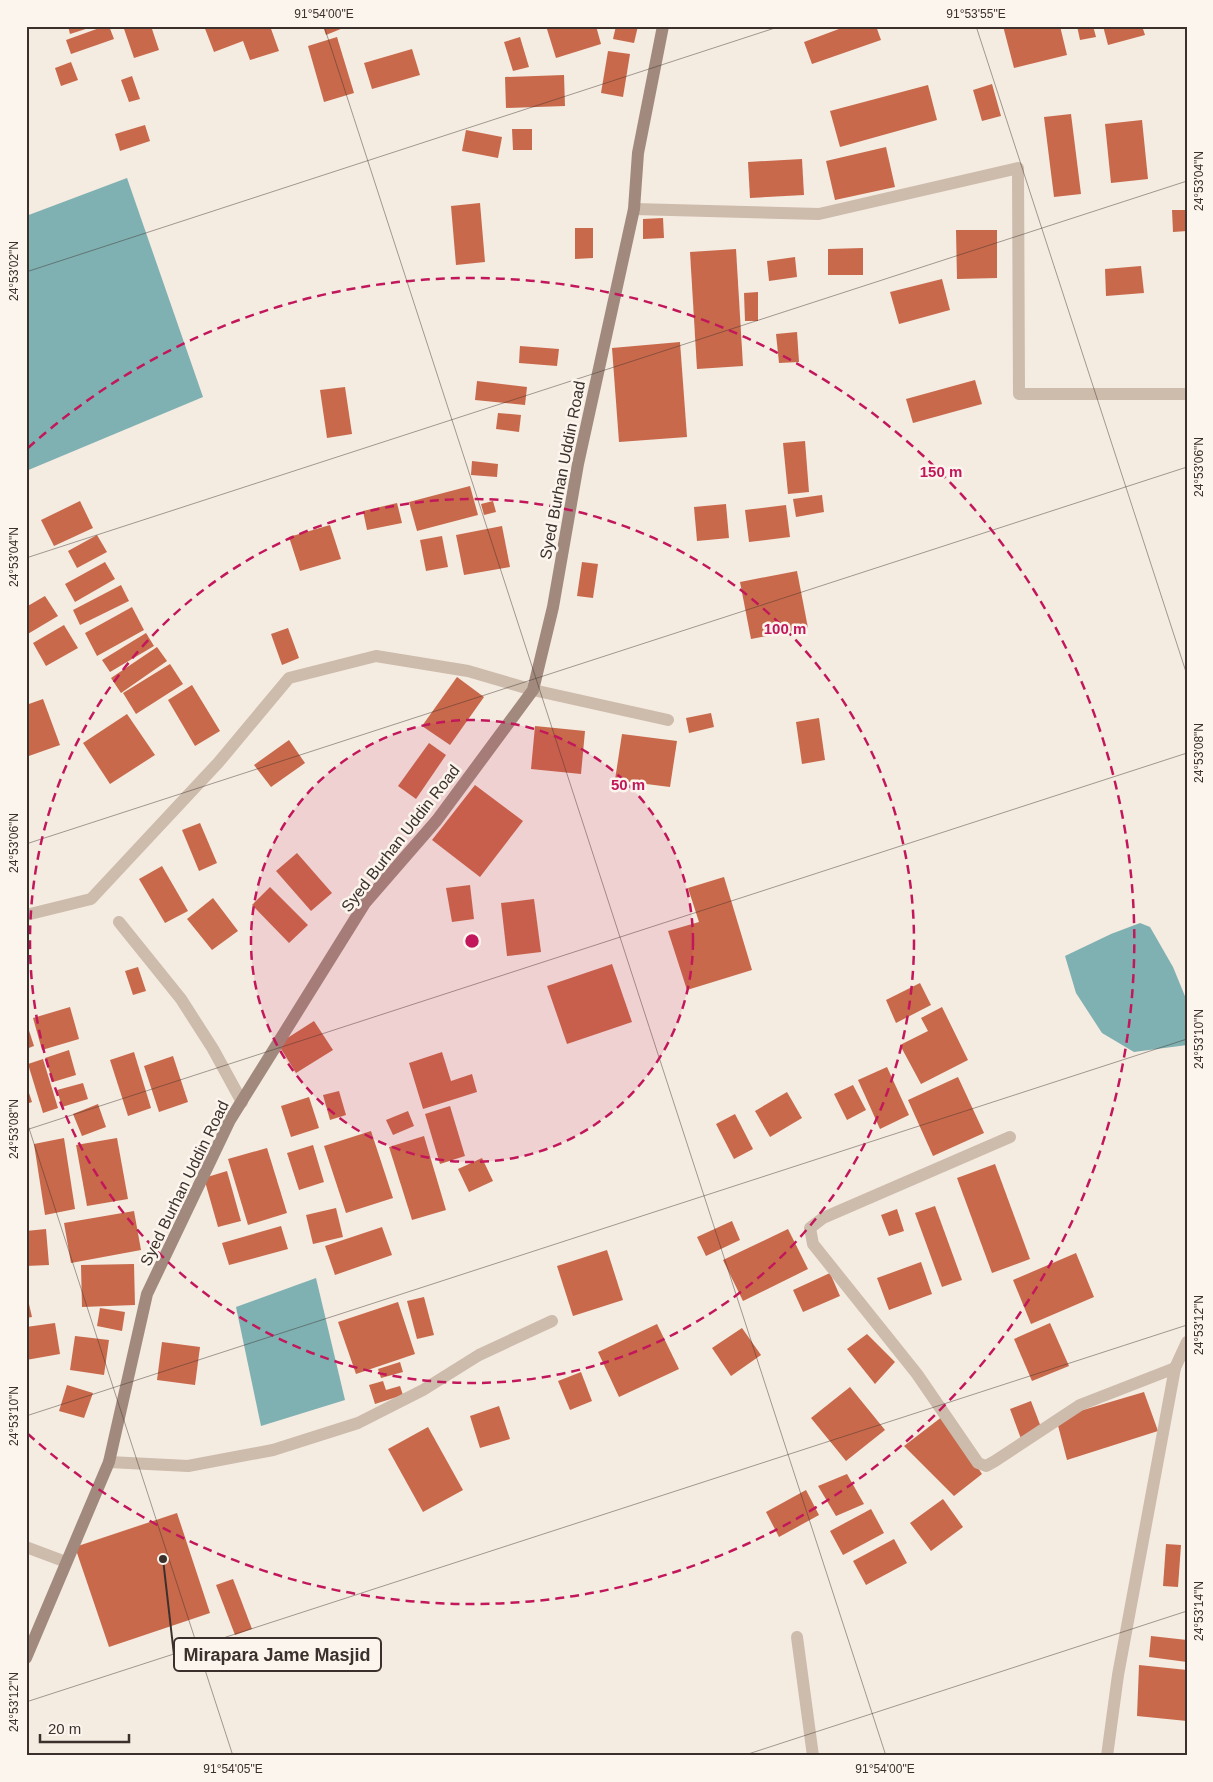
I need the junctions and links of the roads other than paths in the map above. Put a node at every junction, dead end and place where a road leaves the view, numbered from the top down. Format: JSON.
{"nodes":[{"id":1,"x":663,"y":26,"type":"edge"},
{"id":2,"x":634,"y":209,"type":"junction"},
{"id":3,"x":1187,"y":394,"type":"edge"},
{"id":4,"x":533,"y":690,"type":"junction"},
{"id":5,"x":668,"y":720,"type":"dead end"},
{"id":6,"x":26,"y":915,"type":"edge"},
{"id":7,"x":118,"y":922,"type":"dead end"},
{"id":8,"x":242,"y":1102,"type":"junction"},
{"id":9,"x":1010,"y":1137,"type":"dead end"},
{"id":10,"x":552,"y":1321,"type":"dead end"},
{"id":11,"x":1187,"y":1342,"type":"edge"},
{"id":12,"x":1175,"y":1368,"type":"junction"},
{"id":13,"x":109,"y":1462,"type":"junction"},
{"id":14,"x":26,"y":1547,"type":"edge"},
{"id":15,"x":66,"y":1562,"type":"junction"},
{"id":16,"x":797,"y":1637,"type":"dead end"},
{"id":17,"x":26,"y":1658,"type":"edge"},
{"id":18,"x":813,"y":1756,"type":"edge"},
{"id":19,"x":1107,"y":1756,"type":"edge"}],
"edges":[{"from":1,"to":2,"type":"street","name":"Syed Burhan Uddin Road"},
{"from":2,"to":3,"type":"street"},
{"from":2,"to":4,"type":"street","name":"Syed Burhan Uddin Road"},
{"from":4,"to":5,"type":"street"},
{"from":4,"to":6,"type":"street"},
{"from":4,"to":8,"type":"street","name":"Syed Burhan Uddin Road"},
{"from":7,"to":8,"type":"street"},
{"from":8,"to":13,"type":"street","name":"Syed Burhan Uddin Road"},
{"from":9,"to":12,"type":"street"},
{"from":10,"to":13,"type":"street"},
{"from":11,"to":12,"type":"street"},
{"from":12,"to":19,"type":"street"},
{"from":13,"to":15,"type":"street","name":"Syed Burhan Uddin Road"},
{"from":14,"to":15,"type":"street"},
{"from":15,"to":17,"type":"street","name":"Syed Burhan Uddin Road"},
{"from":16,"to":18,"type":"street"}]}
